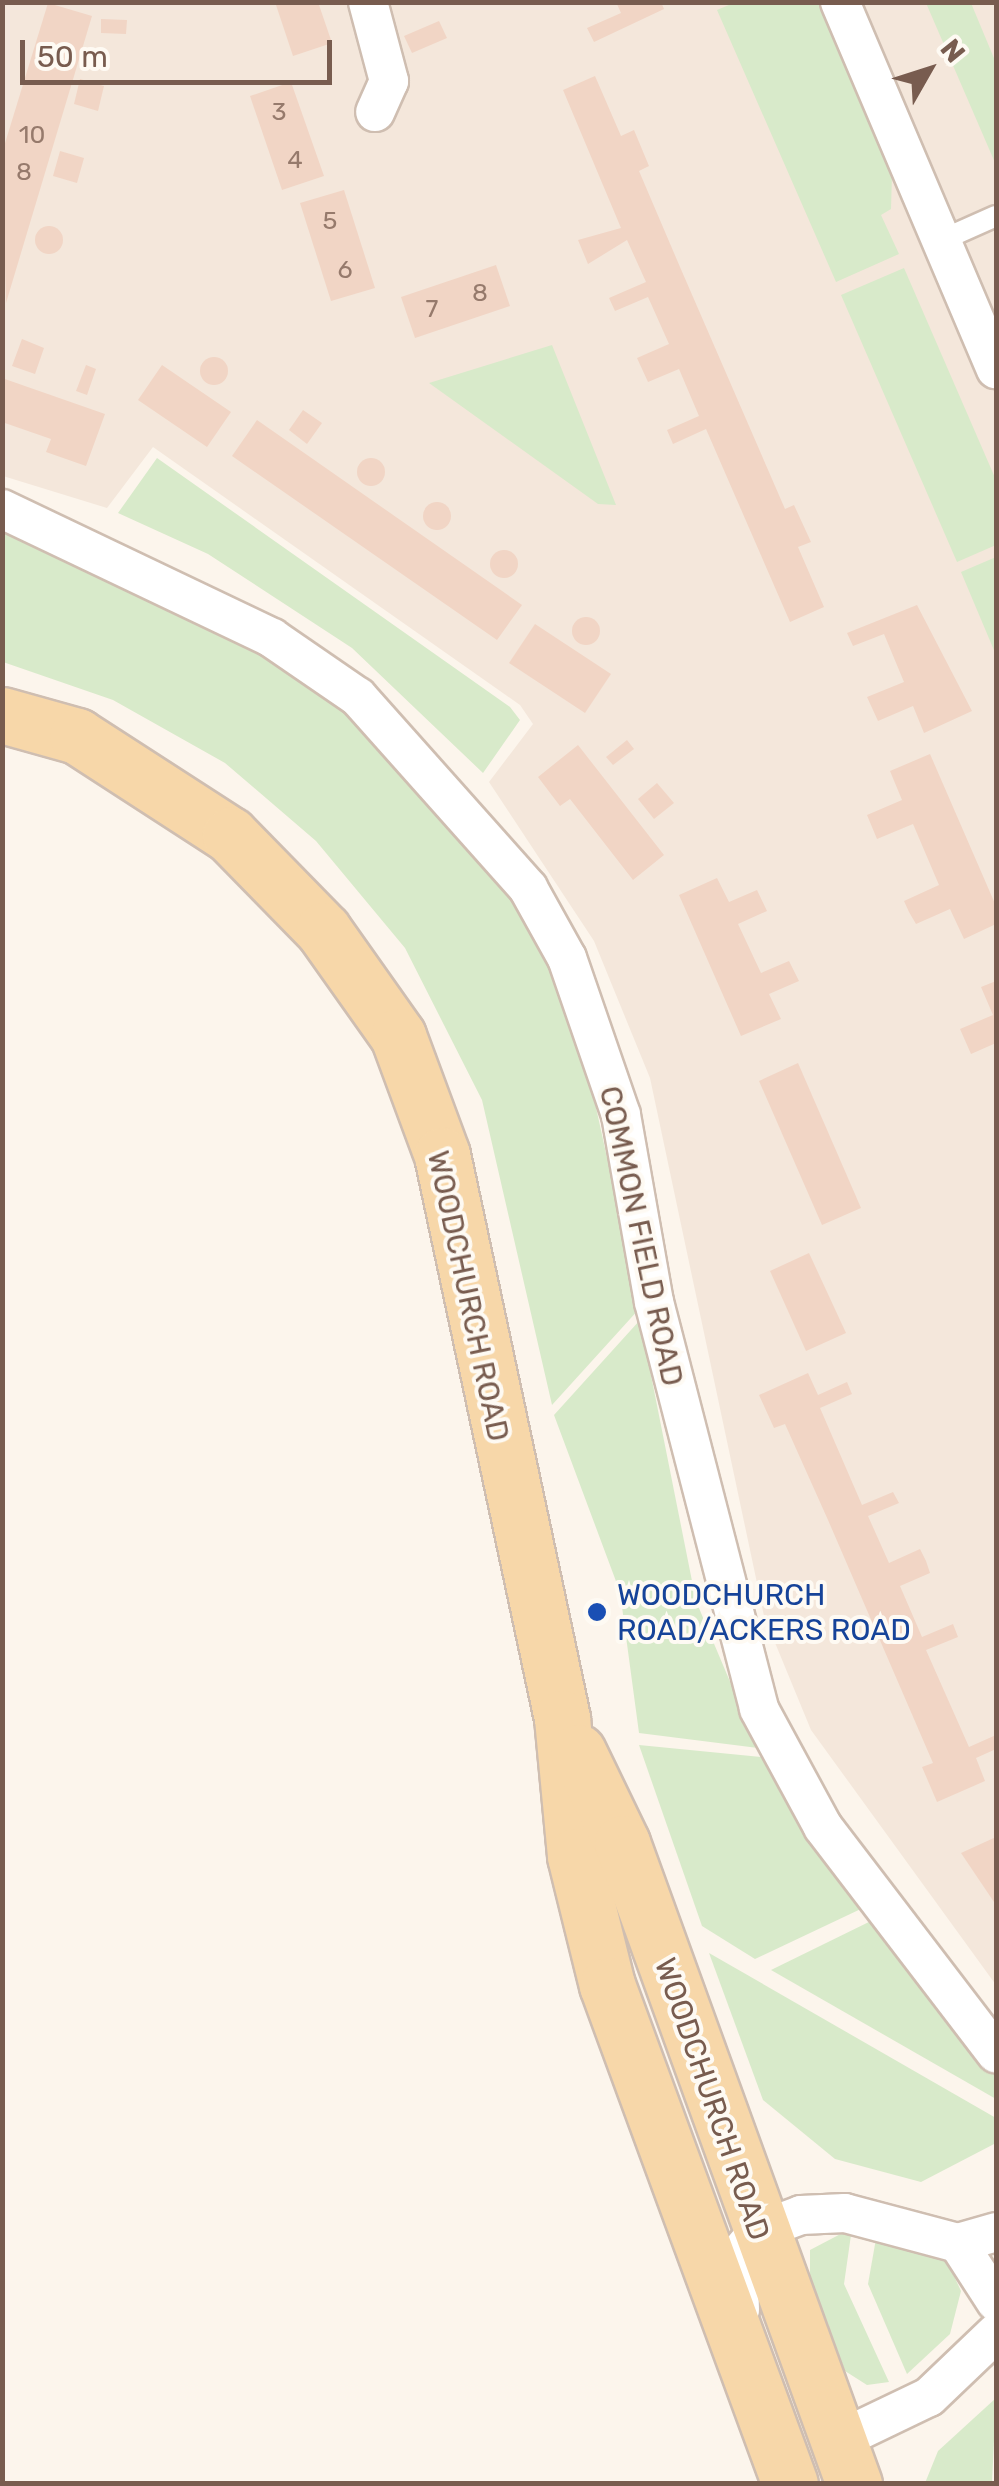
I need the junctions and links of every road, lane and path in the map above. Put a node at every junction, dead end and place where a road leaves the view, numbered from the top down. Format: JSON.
{"nodes":[{"id":1,"x":368,"y":2,"type":"edge"},
{"id":2,"x":840,"y":2,"type":"edge"},
{"id":3,"x":375,"y":112,"type":"dead end"},
{"id":4,"x":996,"y":216,"type":"edge"},
{"id":5,"x":942,"y":240,"type":"junction"},
{"id":6,"x":996,"y":369,"type":"edge"},
{"id":7,"x":2,"y":509,"type":"edge"},
{"id":8,"x":2,"y":715,"type":"edge"},
{"id":9,"x":562,"y":1718,"type":"junction"},
{"id":10,"x":996,"y":2053,"type":"edge"},
{"id":11,"x":758,"y":2231,"type":"junction"},
{"id":12,"x":996,"y":2232,"type":"edge"},
{"id":13,"x":958,"y":2243,"type":"junction"},
{"id":14,"x":996,"y":2302,"type":"edge"},
{"id":15,"x":996,"y":2332,"type":"edge"},
{"id":16,"x":846,"y":2462,"type":"edge"},
{"id":17,"x":793,"y":2484,"type":"edge"}],
"edges":[{"from":1,"to":3,"type":"street"},
{"from":2,"to":5,"type":"street"},
{"from":4,"to":5,"type":"lane"},
{"from":5,"to":6,"type":"street"},
{"from":7,"to":10,"type":"street","name":"COMMON FIELD ROAD"},
{"from":8,"to":9,"type":"main road","name":"WOODCHURCH ROAD"},
{"from":9,"to":11,"type":"main road","name":"WOODCHURCH ROAD"},
{"from":9,"to":17,"type":"main road","name":"WOODCHURCH ROAD"},
{"from":11,"to":13,"type":"street"},
{"from":11,"to":16,"type":"main road","name":"WOODCHURCH ROAD"},
{"from":11,"to":17,"type":"street"},
{"from":12,"to":13,"type":"street"},
{"from":13,"to":14,"type":"street"},
{"from":15,"to":16,"type":"street"}]}
